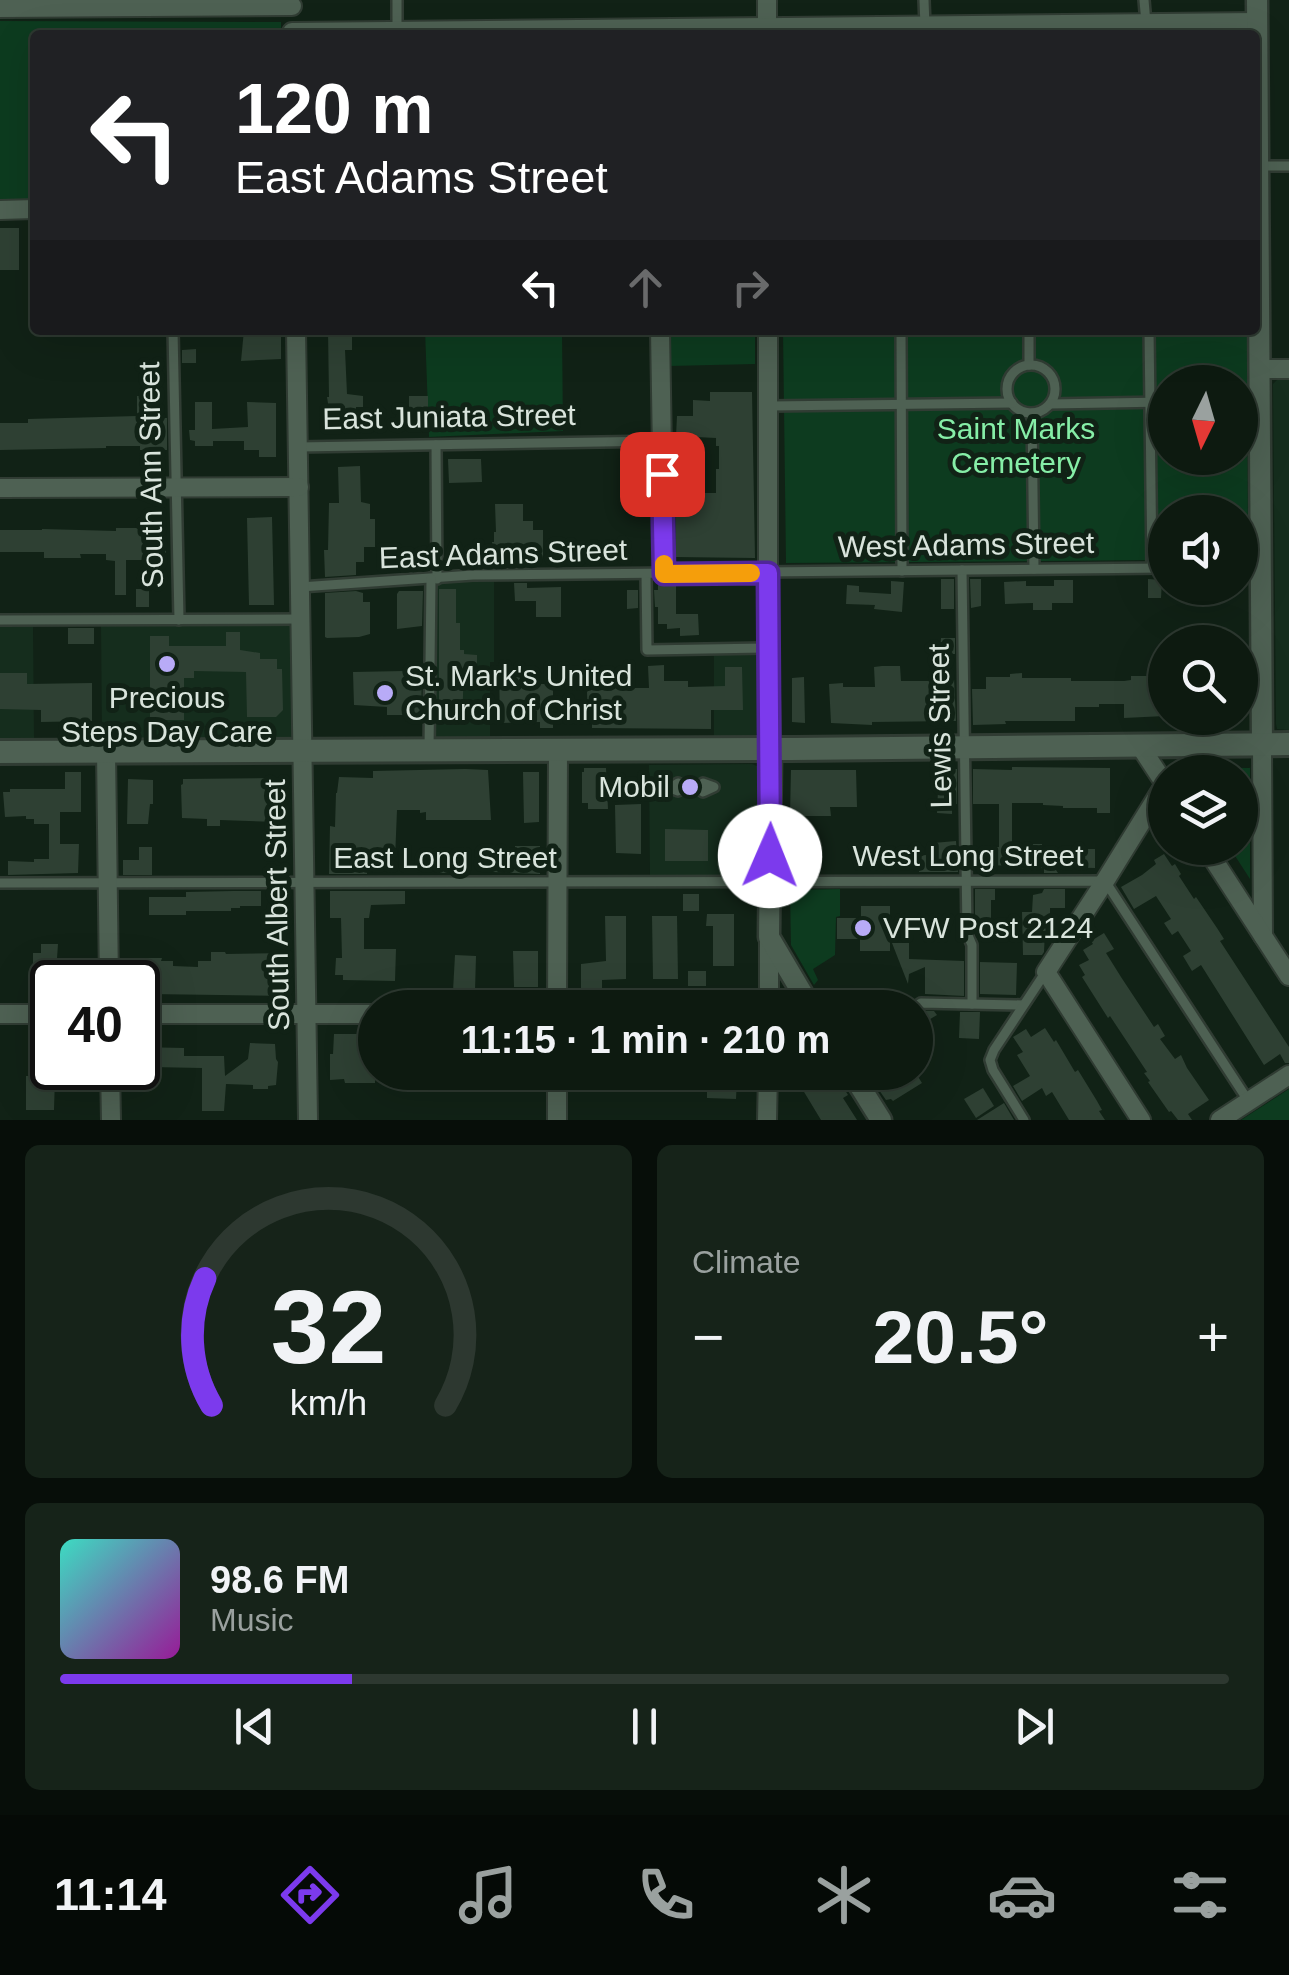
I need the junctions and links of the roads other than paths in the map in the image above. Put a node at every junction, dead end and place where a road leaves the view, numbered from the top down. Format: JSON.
{"nodes":[{"id":1,"x":397,"y":0,"type":"edge"},
{"id":2,"x":767,"y":0,"type":"edge"},
{"id":3,"x":924,"y":0,"type":"edge"},
{"id":4,"x":1144,"y":0,"type":"edge"},
{"id":5,"x":1257,"y":0,"type":"edge"},
{"id":6,"x":191,"y":3,"type":"edge"},
{"id":7,"x":292,"y":3,"type":"edge"},
{"id":8,"x":44,"y":4,"type":"edge"},
{"id":9,"x":0,"y":8,"type":"edge"},
{"id":10,"x":1258,"y":22,"type":"junction"},
{"id":11,"x":924,"y":26,"type":"junction"},
{"id":12,"x":1027,"y":29,"type":"edge"},
{"id":13,"x":1146,"y":29,"type":"edge"},
{"id":14,"x":292,"y":30,"type":"edge"},
{"id":15,"x":397,"y":30,"type":"edge"},
{"id":16,"x":767,"y":30,"type":"edge"},
{"id":17,"x":798,"y":30,"type":"edge"},
{"id":18,"x":1258,"y":30,"type":"edge"},
{"id":19,"x":1260,"y":166,"type":"edge"},
{"id":20,"x":1289,"y":166,"type":"edge"},
{"id":21,"x":0,"y":210,"type":"edge"},
{"id":22,"x":30,"y":210,"type":"edge"},
{"id":23,"x":173,"y":335,"type":"edge"},
{"id":24,"x":296,"y":335,"type":"edge"},
{"id":25,"x":660,"y":335,"type":"edge"},
{"id":26,"x":768,"y":335,"type":"edge"},
{"id":27,"x":900,"y":335,"type":"edge"},
{"id":28,"x":1029,"y":335,"type":"edge"},
{"id":29,"x":1150,"y":335,"type":"edge"},
{"id":30,"x":1259,"y":335,"type":"edge"},
{"id":31,"x":1029,"y":365,"type":"junction"},
{"id":32,"x":1150,"y":365,"type":"edge"},
{"id":33,"x":1289,"y":369,"type":"edge"},
{"id":34,"x":1260,"y":370,"type":"junction"},
{"id":35,"x":1258,"y":376,"type":"edge"},
{"id":36,"x":1148,"y":402,"type":"edge"},
{"id":37,"x":1012,"y":403,"type":"junction"},
{"id":38,"x":901,"y":404,"type":"junction"},
{"id":39,"x":1050,"y":404,"type":"junction"},
{"id":40,"x":770,"y":406,"type":"junction"},
{"id":41,"x":1032,"y":412,"type":"junction"},
{"id":42,"x":662,"y":441,"type":"junction"},
{"id":43,"x":436,"y":445,"type":"junction"},
{"id":44,"x":298,"y":447,"type":"junction"},
{"id":45,"x":178,"y":487,"type":"junction"},
{"id":46,"x":299,"y":487,"type":"junction"},
{"id":47,"x":0,"y":488,"type":"edge"},
{"id":48,"x":1148,"y":568,"type":"edge"},
{"id":49,"x":1034,"y":569,"type":"junction"},
{"id":50,"x":962,"y":570,"type":"junction"},
{"id":51,"x":902,"y":571,"type":"junction"},
{"id":52,"x":768,"y":573,"type":"junction"},
{"id":53,"x":655,"y":574,"type":"junction"},
{"id":54,"x":434,"y":579,"type":"junction"},
{"id":55,"x":300,"y":587,"type":"junction"},
{"id":56,"x":1253,"y":605,"type":"edge"},
{"id":57,"x":0,"y":620,"type":"edge"},
{"id":58,"x":179,"y":620,"type":"junction"},
{"id":59,"x":300,"y":620,"type":"junction"},
{"id":60,"x":770,"y":648,"type":"junction"},
{"id":61,"x":1289,"y":744,"type":"edge"},
{"id":62,"x":1262,"y":745,"type":"junction"},
{"id":63,"x":1140,"y":746,"type":"junction"},
{"id":64,"x":966,"y":748,"type":"junction"},
{"id":65,"x":771,"y":749,"type":"junction"},
{"id":66,"x":302,"y":750,"type":"junction"},
{"id":67,"x":430,"y":750,"type":"junction"},
{"id":68,"x":558,"y":750,"type":"junction"},
{"id":69,"x":106,"y":751,"type":"junction"},
{"id":70,"x":0,"y":752,"type":"edge"},
{"id":71,"x":1148,"y":758,"type":"edge"},
{"id":72,"x":1148,"y":811,"type":"edge"},
{"id":73,"x":1217,"y":865,"type":"edge"},
{"id":74,"x":966,"y":881,"type":"junction"},
{"id":75,"x":1105,"y":881,"type":"junction"},
{"id":76,"x":770,"y":882,"type":"junction"},
{"id":77,"x":0,"y":883,"type":"edge"},
{"id":78,"x":108,"y":883,"type":"junction"},
{"id":79,"x":304,"y":883,"type":"junction"},
{"id":80,"x":558,"y":883,"type":"junction"},
{"id":81,"x":1263,"y":936,"type":"junction"},
{"id":82,"x":769,"y":937,"type":"junction"},
{"id":83,"x":110,"y":960,"type":"edge"},
{"id":84,"x":1046,"y":972,"type":"junction"},
{"id":85,"x":1289,"y":976,"type":"edge"},
{"id":86,"x":557,"y":990,"type":"edge"},
{"id":87,"x":769,"y":990,"type":"edge"},
{"id":88,"x":800,"y":990,"type":"edge"},
{"id":89,"x":933,"y":1003,"type":"edge"},
{"id":90,"x":972,"y":1004,"type":"junction"},
{"id":91,"x":1024,"y":1006,"type":"junction"},
{"id":92,"x":0,"y":1014,"type":"edge"},
{"id":93,"x":30,"y":1014,"type":"edge"},
{"id":94,"x":160,"y":1014,"type":"edge"},
{"id":95,"x":306,"y":1014,"type":"junction"},
{"id":96,"x":358,"y":1014,"type":"edge"},
{"id":97,"x":1289,"y":1075,"type":"edge"},
{"id":98,"x":110,"y":1090,"type":"edge"},
{"id":99,"x":557,"y":1090,"type":"edge"},
{"id":100,"x":768,"y":1090,"type":"edge"},
{"id":101,"x":862,"y":1090,"type":"edge"},
{"id":102,"x":1249,"y":1102,"type":"junction"},
{"id":103,"x":110,"y":1120,"type":"edge"},
{"id":104,"x":308,"y":1120,"type":"edge"},
{"id":105,"x":558,"y":1120,"type":"edge"},
{"id":106,"x":767,"y":1120,"type":"edge"},
{"id":107,"x":881,"y":1120,"type":"edge"},
{"id":108,"x":1024,"y":1120,"type":"edge"},
{"id":109,"x":1141,"y":1120,"type":"edge"},
{"id":110,"x":1220,"y":1120,"type":"edge"}],
"edges":[{"from":1,"to":15,"type":"lane"},
{"from":2,"to":16,"type":"street"},
{"from":3,"to":11,"type":"lane"},
{"from":4,"to":13,"type":"lane"},
{"from":5,"to":10,"type":"street"},
{"from":6,"to":7,"type":"street"},
{"from":6,"to":8,"type":"street"},
{"from":7,"to":14,"type":"street"},
{"from":8,"to":9,"type":"street"},
{"from":10,"to":13,"type":"street"},
{"from":10,"to":18,"type":"street"},
{"from":11,"to":12,"type":"street"},
{"from":11,"to":17,"type":"street"},
{"from":12,"to":13,"type":"street"},
{"from":19,"to":20,"type":"lane"},
{"from":21,"to":22,"type":"street"},
{"from":23,"to":45,"type":"lane","name":"South Ann Street"},
{"from":24,"to":44,"type":"street","name":"South Albert Street"},
{"from":25,"to":42,"type":"street"},
{"from":26,"to":40,"type":"street"},
{"from":27,"to":38,"type":"lane"},
{"from":28,"to":31,"type":"lane"},
{"from":29,"to":32,"type":"lane"},
{"from":30,"to":34,"type":"street"},
{"from":31,"to":37,"type":"lane"},
{"from":31,"to":39,"type":"lane"},
{"from":33,"to":34,"type":"street"},
{"from":34,"to":35,"type":"street"},
{"from":36,"to":39,"type":"lane"},
{"from":37,"to":38,"type":"lane"},
{"from":37,"to":41,"type":"lane"},
{"from":38,"to":40,"type":"lane"},
{"from":38,"to":51,"type":"lane"},
{"from":39,"to":41,"type":"lane"},
{"from":40,"to":52,"type":"street"},
{"from":41,"to":49,"type":"lane"},
{"from":42,"to":43,"type":"lane","name":"East Juniata Street"},
{"from":42,"to":53,"type":"street"},
{"from":43,"to":44,"type":"lane","name":"East Juniata Street"},
{"from":43,"to":54,"type":"lane"},
{"from":44,"to":46,"type":"street","name":"South Albert Street"},
{"from":45,"to":46,"type":"street"},
{"from":45,"to":47,"type":"street"},
{"from":45,"to":58,"type":"lane","name":"South Ann Street"},
{"from":46,"to":55,"type":"street","name":"South Albert Street"},
{"from":48,"to":49,"type":"lane","name":"West Adams Street"},
{"from":49,"to":50,"type":"lane","name":"West Adams Street"},
{"from":50,"to":51,"type":"lane","name":"West Adams Street"},
{"from":50,"to":64,"type":"lane","name":"Lewis Street"},
{"from":51,"to":52,"type":"lane","name":"West Adams Street"},
{"from":52,"to":53,"type":"lane","name":"East Adams Street"},
{"from":52,"to":60,"type":"street"},
{"from":53,"to":54,"type":"lane","name":"East Adams Street"},
{"from":53,"to":60,"type":"lane"},
{"from":54,"to":55,"type":"lane","name":"East Adams Street"},
{"from":54,"to":67,"type":"lane"},
{"from":55,"to":59,"type":"street","name":"South Albert Street"},
{"from":56,"to":62,"type":"street"},
{"from":57,"to":58,"type":"lane"},
{"from":58,"to":59,"type":"lane"},
{"from":59,"to":66,"type":"street","name":"South Albert Street"},
{"from":60,"to":65,"type":"street"},
{"from":61,"to":62,"type":"main road"},
{"from":62,"to":63,"type":"main road"},
{"from":62,"to":81,"type":"street"},
{"from":63,"to":64,"type":"main road"},
{"from":63,"to":71,"type":"street"},
{"from":64,"to":65,"type":"main road"},
{"from":64,"to":74,"type":"lane","name":"Lewis Street"},
{"from":65,"to":68,"type":"main road"},
{"from":65,"to":76,"type":"street"},
{"from":66,"to":67,"type":"main road"},
{"from":66,"to":69,"type":"main road"},
{"from":66,"to":79,"type":"street","name":"South Albert Street"},
{"from":67,"to":68,"type":"main road"},
{"from":68,"to":80,"type":"street"},
{"from":69,"to":70,"type":"main road"},
{"from":69,"to":78,"type":"street"},
{"from":72,"to":75,"type":"street"},
{"from":73,"to":81,"type":"street"},
{"from":74,"to":75,"type":"lane","name":"West Long Street"},
{"from":74,"to":76,"type":"lane","name":"West Long Street"},
{"from":74,"to":90,"type":"lane","name":"Lewis Street"},
{"from":75,"to":84,"type":"street"},
{"from":75,"to":102,"type":"lane"},
{"from":76,"to":80,"type":"lane","name":"East Long Street"},
{"from":76,"to":82,"type":"street"},
{"from":77,"to":78,"type":"lane","name":"East Long Street"},
{"from":78,"to":79,"type":"lane","name":"East Long Street"},
{"from":78,"to":83,"type":"street"},
{"from":79,"to":80,"type":"lane","name":"East Long Street"},
{"from":79,"to":95,"type":"street","name":"South Albert Street"},
{"from":80,"to":86,"type":"street"},
{"from":81,"to":85,"type":"street"},
{"from":82,"to":87,"type":"street"},
{"from":82,"to":88,"type":"street"},
{"from":84,"to":91,"type":"lane"},
{"from":84,"to":109,"type":"street"},
{"from":89,"to":90,"type":"lane"},
{"from":90,"to":91,"type":"lane"},
{"from":91,"to":108,"type":"lane"},
{"from":92,"to":93,"type":"street"},
{"from":94,"to":95,"type":"street"},
{"from":95,"to":96,"type":"street"},
{"from":95,"to":104,"type":"street","name":"South Albert Street"},
{"from":97,"to":102,"type":"street"},
{"from":98,"to":103,"type":"street"},
{"from":99,"to":105,"type":"street"},
{"from":100,"to":106,"type":"street"},
{"from":101,"to":107,"type":"street"},
{"from":102,"to":110,"type":"street"}]}
